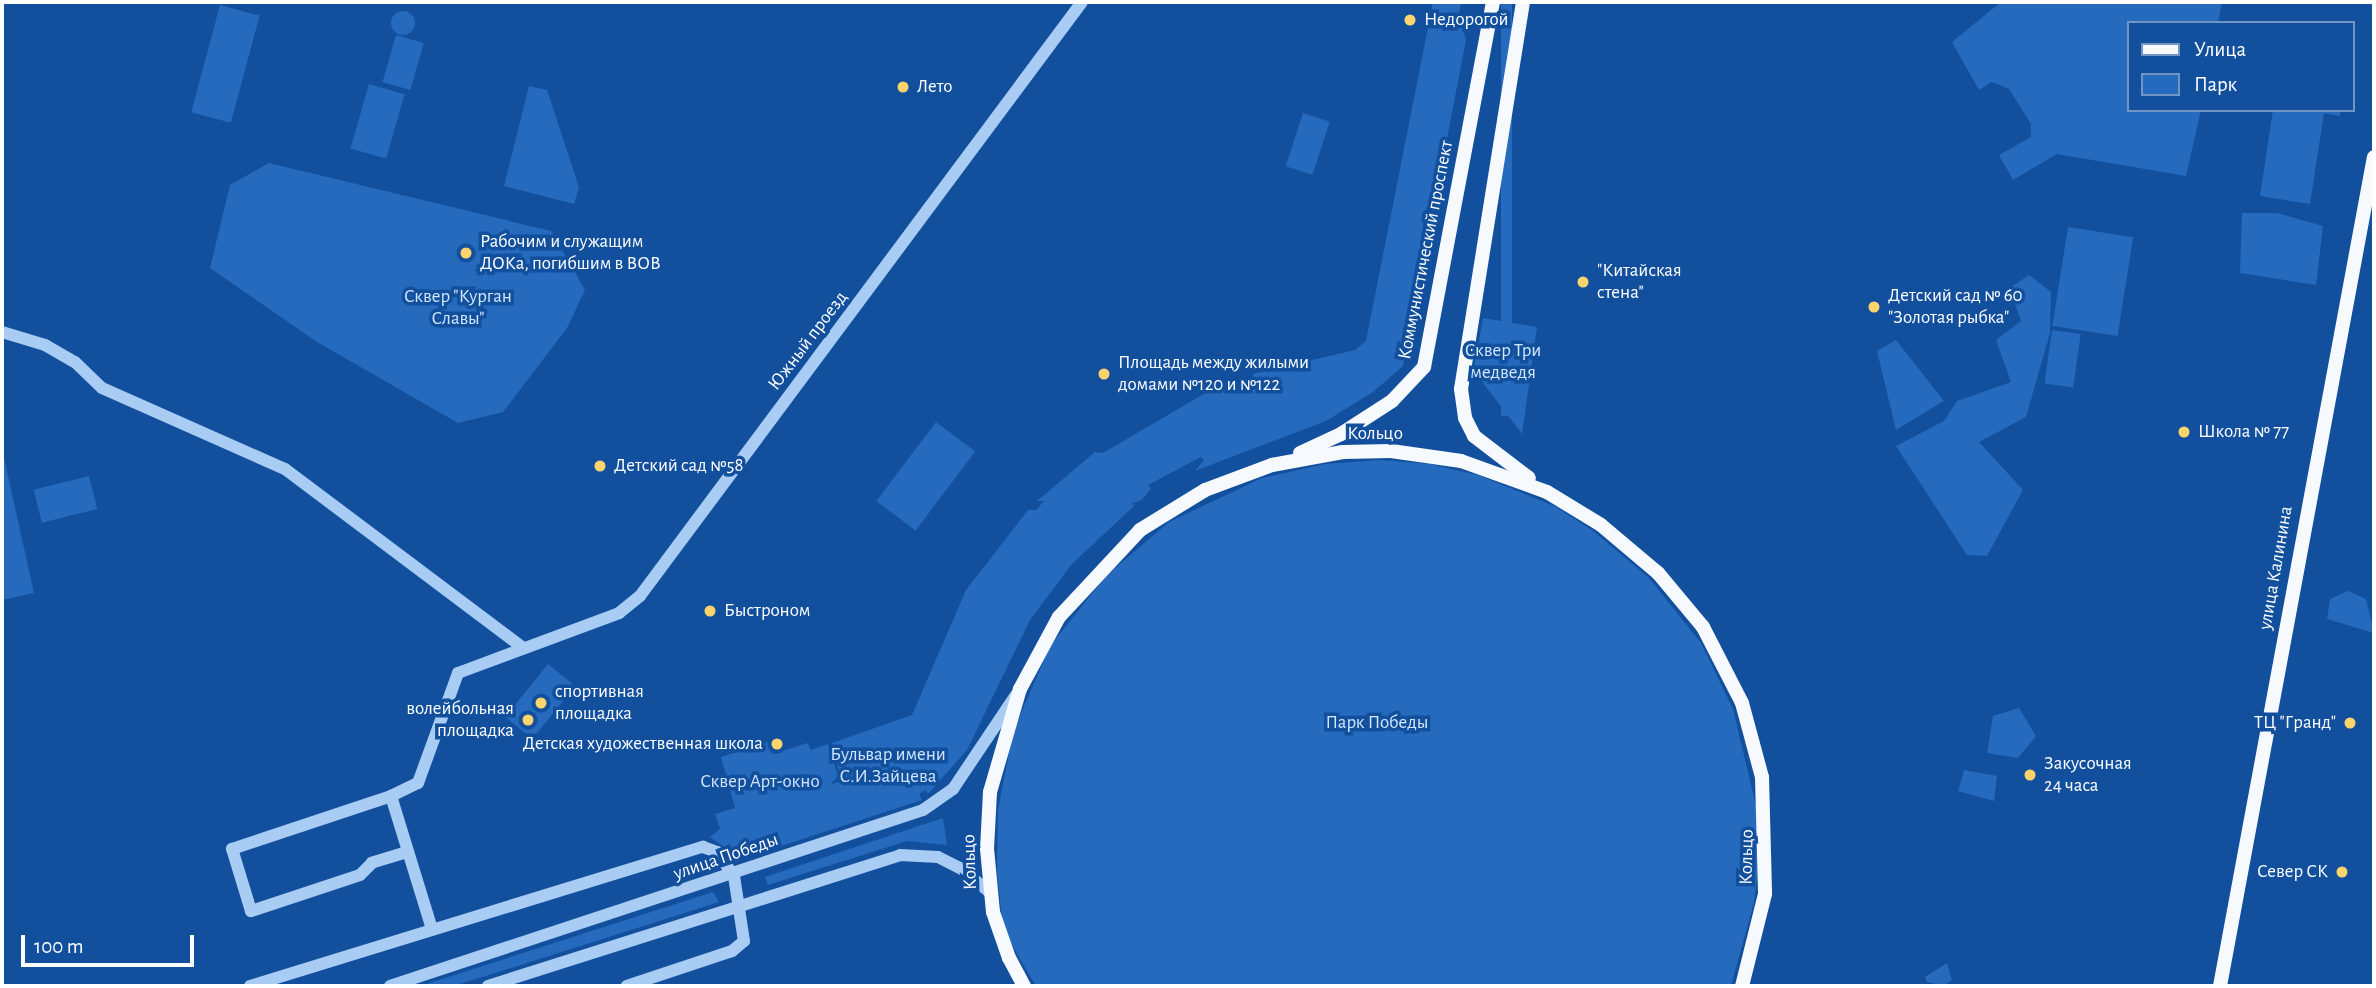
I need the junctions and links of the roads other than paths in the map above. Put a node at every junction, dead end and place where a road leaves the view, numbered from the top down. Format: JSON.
{"nodes":[{"id":1,"x":1082,"y":2,"type":"edge"},
{"id":2,"x":1493,"y":2,"type":"edge"},
{"id":3,"x":1523,"y":2,"type":"edge"},
{"id":4,"x":2374,"y":157,"type":"edge"},
{"id":5,"x":2,"y":332,"type":"edge"},
{"id":6,"x":1272,"y":464,"type":"junction"},
{"id":7,"x":1547,"y":492,"type":"junction"},
{"id":8,"x":522,"y":647,"type":"junction"},
{"id":9,"x":1020,"y":689,"type":"junction"},
{"id":10,"x":391,"y":796,"type":"junction"},
{"id":11,"x":407,"y":852,"type":"junction"},
{"id":12,"x":734,"y":876,"type":"junction"},
{"id":13,"x":990,"y":893,"type":"junction"},
{"id":14,"x":741,"y":904,"type":"junction"},
{"id":15,"x":432,"y":929,"type":"junction"},
{"id":16,"x":250,"y":986,"type":"edge"},
{"id":17,"x":390,"y":986,"type":"edge"},
{"id":18,"x":488,"y":986,"type":"edge"},
{"id":19,"x":627,"y":986,"type":"edge"},
{"id":20,"x":1024,"y":986,"type":"edge"},
{"id":21,"x":1742,"y":986,"type":"edge"},
{"id":22,"x":2220,"y":986,"type":"edge"}],
"edges":[{"from":1,"to":8,"type":"street","name":"Южный проезд"},
{"from":2,"to":6,"type":"main road","name":"Коммунистический проспект"},
{"from":3,"to":7,"type":"main road"},
{"from":4,"to":22,"type":"main road","name":"улица Калинина"},
{"from":5,"to":8,"type":"street"},
{"from":6,"to":7,"type":"main road","name":"Кольцо"},
{"from":6,"to":9,"type":"main road","name":"Кольцо"},
{"from":7,"to":21,"type":"main road","name":"Кольцо"},
{"from":8,"to":10,"type":"street","name":"Южный проезд"},
{"from":9,"to":12,"type":"street","name":"улица Победы"},
{"from":9,"to":13,"type":"main road","name":"Кольцо"},
{"from":10,"to":11,"type":"street"},
{"from":10,"to":11,"type":"street","name":"Южный проезд"},
{"from":11,"to":15,"type":"street"},
{"from":12,"to":14,"type":"street"},
{"from":12,"to":15,"type":"street"},
{"from":12,"to":17,"type":"street","name":"улица Победы"},
{"from":13,"to":14,"type":"street"},
{"from":13,"to":20,"type":"main road","name":"Кольцо"},
{"from":14,"to":18,"type":"street"},
{"from":14,"to":19,"type":"street"},
{"from":15,"to":16,"type":"street"}]}
